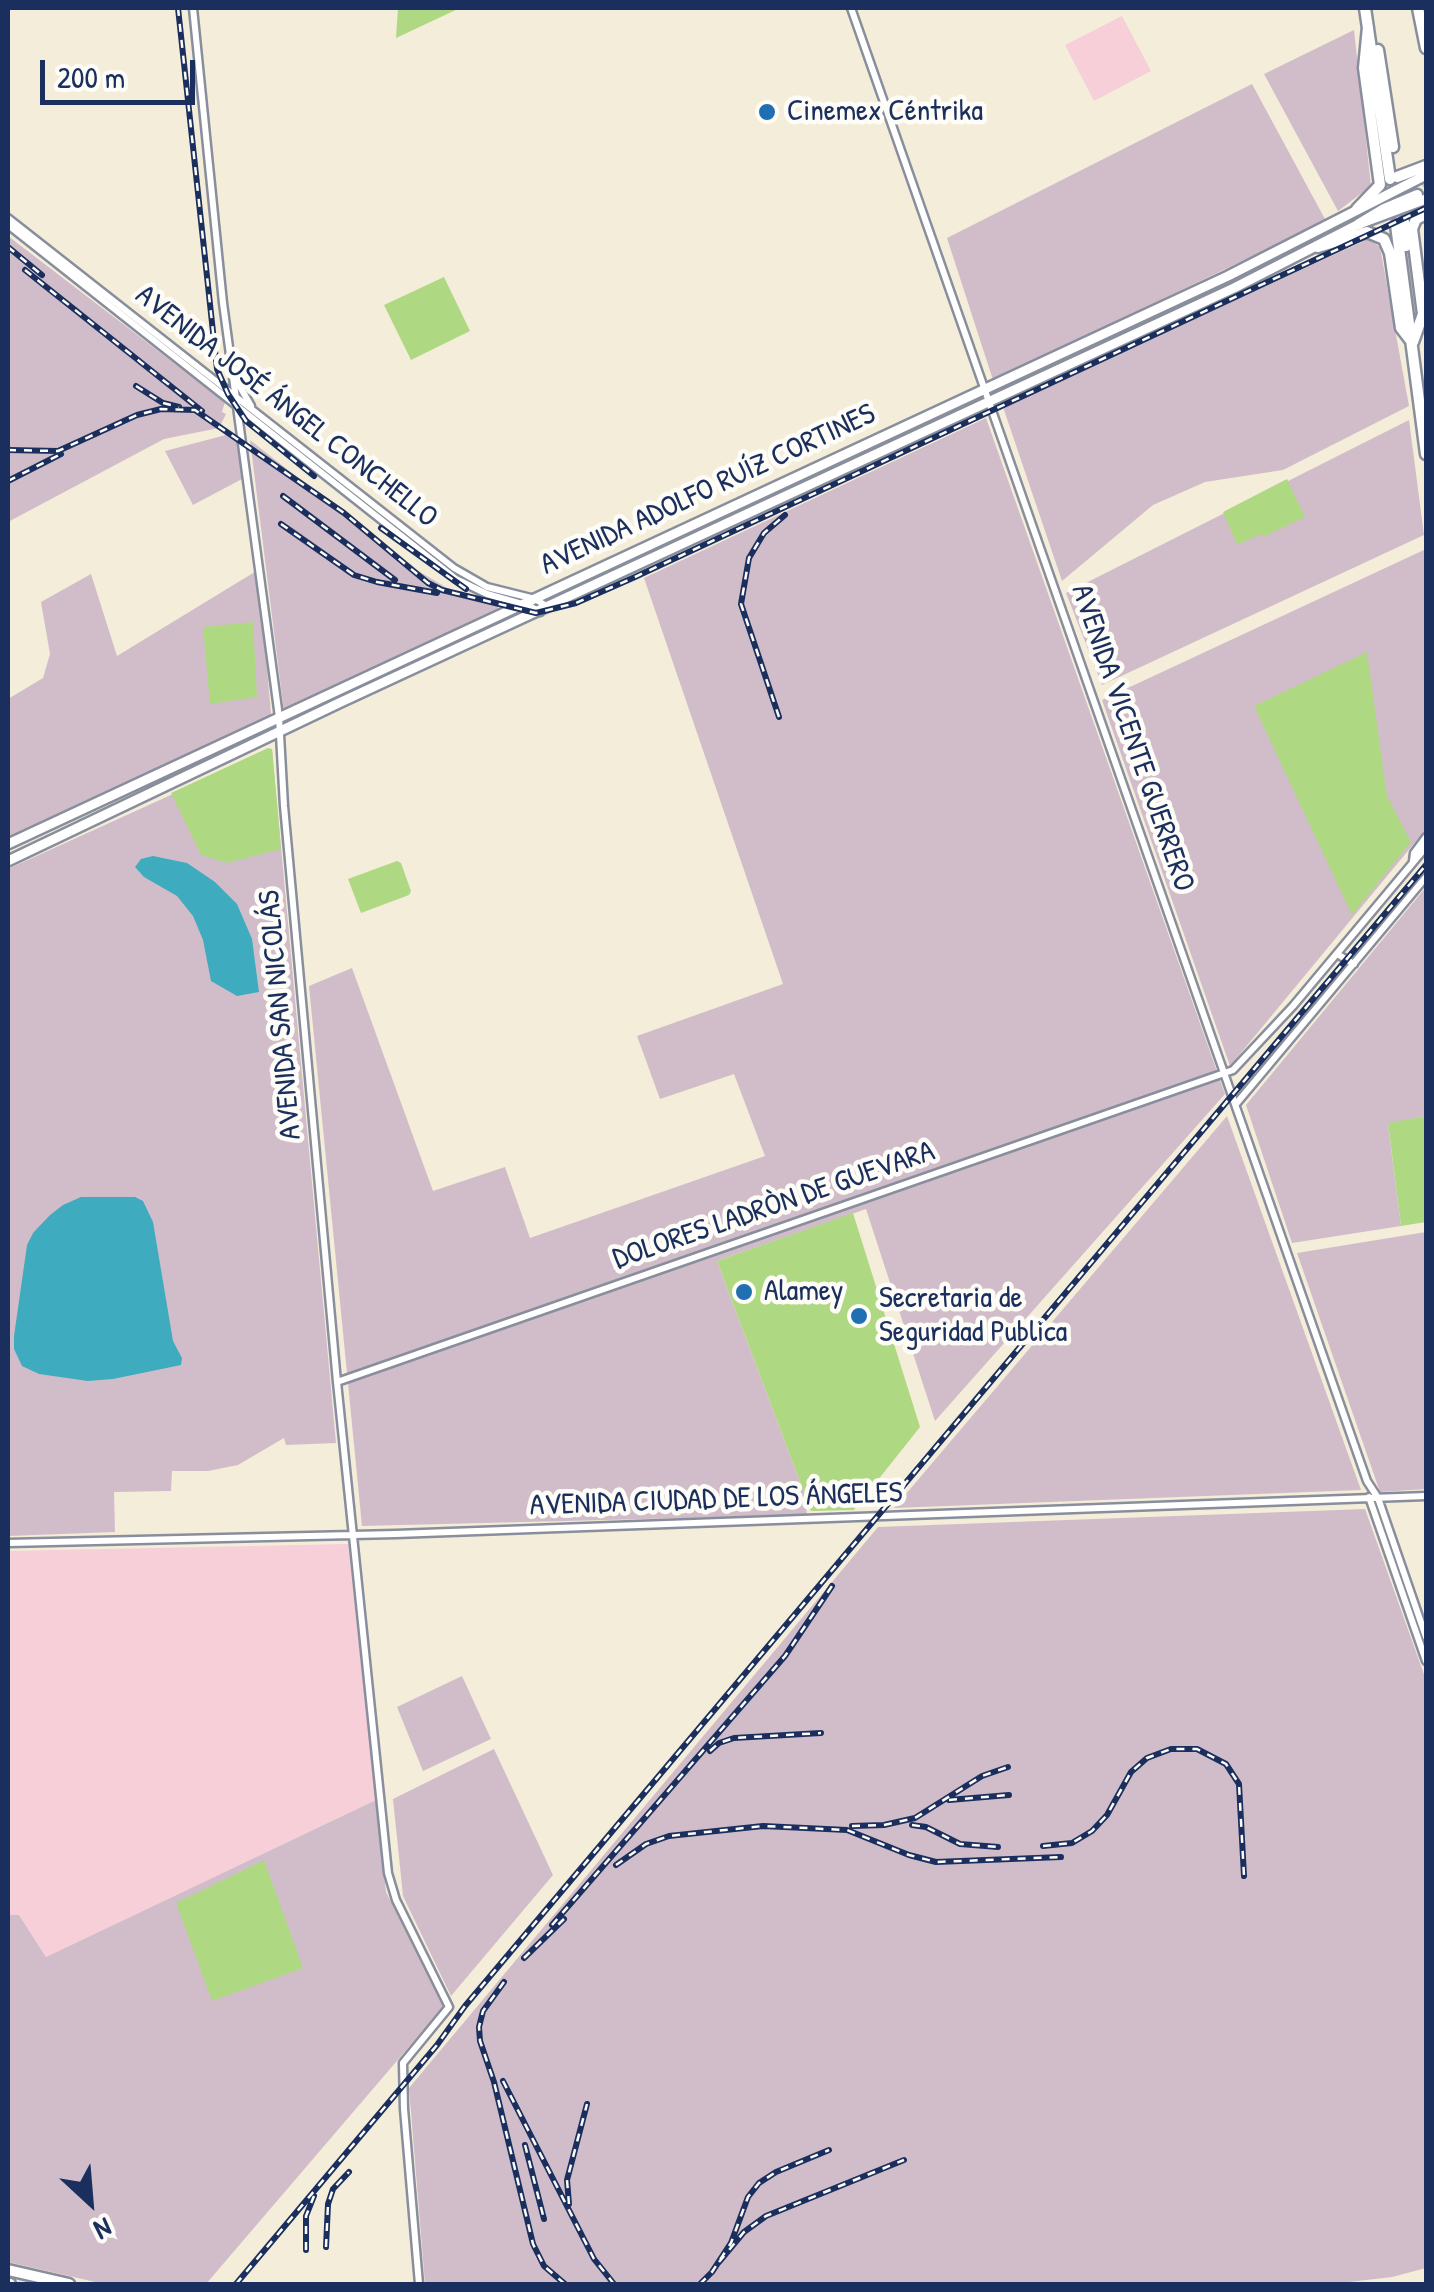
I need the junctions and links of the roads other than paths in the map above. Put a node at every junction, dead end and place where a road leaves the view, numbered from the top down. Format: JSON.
{"nodes":[{"id":1,"x":193,"y":8,"type":"edge"},
{"id":2,"x":851,"y":8,"type":"edge"},
{"id":3,"x":1364,"y":8,"type":"edge"},
{"id":4,"x":1423,"y":8,"type":"edge"},
{"id":5,"x":1368,"y":27,"type":"junction"},
{"id":6,"x":1426,"y":48,"type":"edge"},
{"id":7,"x":1426,"y":166,"type":"edge"},
{"id":8,"x":1426,"y":175,"type":"edge"},
{"id":9,"x":1395,"y":181,"type":"junction"},
{"id":10,"x":1422,"y":197,"type":"edge"},
{"id":11,"x":1357,"y":209,"type":"junction"},
{"id":12,"x":1426,"y":214,"type":"edge"},
{"id":13,"x":8,"y":221,"type":"edge"},
{"id":14,"x":1400,"y":223,"type":"tunnel mouth"},
{"id":15,"x":1359,"y":224,"type":"joint"},
{"id":16,"x":1318,"y":247,"type":"junction"},
{"id":17,"x":1412,"y":343,"type":"junction"},
{"id":18,"x":233,"y":374,"type":"junction"},
{"id":19,"x":986,"y":389,"type":"junction"},
{"id":20,"x":236,"y":396,"type":"junction"},
{"id":21,"x":990,"y":401,"type":"junction"},
{"id":22,"x":237,"y":406,"type":"junction"},
{"id":23,"x":258,"y":415,"type":"junction"},
{"id":24,"x":1426,"y":454,"type":"edge"},
{"id":25,"x":581,"y":577,"type":"junction"},
{"id":26,"x":588,"y":589,"type":"junction"},
{"id":27,"x":534,"y":599,"type":"junction"},
{"id":28,"x":524,"y":604,"type":"junction"},
{"id":29,"x":544,"y":610,"type":"junction"},
{"id":30,"x":459,"y":633,"type":"junction"},
{"id":31,"x":464,"y":646,"type":"junction"},
{"id":32,"x":279,"y":717,"type":"junction"},
{"id":33,"x":279,"y":732,"type":"junction"},
{"id":34,"x":1426,"y":837,"type":"edge"},
{"id":35,"x":8,"y":844,"type":"edge"},
{"id":36,"x":1426,"y":847,"type":"edge"},
{"id":37,"x":8,"y":861,"type":"edge"},
{"id":38,"x":1413,"y":862,"type":"junction"},
{"id":39,"x":1426,"y":877,"type":"edge"},
{"id":40,"x":1337,"y":954,"type":"junction"},
{"id":41,"x":1354,"y":964,"type":"junction"},
{"id":42,"x":1226,"y":1073,"type":"junction"},
{"id":43,"x":1236,"y":1104,"type":"junction"},
{"id":44,"x":337,"y":1382,"type":"junction"},
{"id":45,"x":1426,"y":1496,"type":"edge"},
{"id":46,"x":1402,"y":1497,"type":"junction"},
{"id":47,"x":1373,"y":1498,"type":"junction"},
{"id":48,"x":1384,"y":1516,"type":"junction"},
{"id":49,"x":352,"y":1535,"type":"junction"},
{"id":50,"x":8,"y":1543,"type":"edge"},
{"id":51,"x":1426,"y":1637,"type":"edge"},
{"id":52,"x":1426,"y":1661,"type":"edge"},
{"id":53,"x":8,"y":2270,"type":"edge"},
{"id":54,"x":69,"y":2284,"type":"edge"},
{"id":55,"x":419,"y":2284,"type":"edge"}],
"edges":[{"from":1,"to":18,"type":"street","name":"AVENIDA SAN NICOLÁS"},
{"from":2,"to":19,"type":"street","name":"AVENIDA VICENTE GUERRERO"},
{"from":3,"to":5,"type":"highway"},
{"from":4,"to":6,"type":"highway"},
{"from":5,"to":9,"type":"highway"},
{"from":5,"to":11,"type":"highway"},
{"from":7,"to":9,"type":"highway"},
{"from":8,"to":9,"type":"main road","name":"AVENIDA ADOLFO RUÍZ CORTINES"},
{"from":9,"to":11,"type":"main road","name":"AVENIDA ADOLFO RUÍZ CORTINES"},
{"from":10,"to":15,"type":"highway"},
{"from":11,"to":19,"type":"main road","name":"AVENIDA ADOLFO RUÍZ CORTINES"},
{"from":12,"to":17,"type":"highway"},
{"from":13,"to":20,"type":"street","name":"AVENIDA JOSÉ ÁNGEL CONCHELLO"},
{"from":13,"to":22,"type":"street","name":"AVENIDA JOSÉ ÁNGEL CONCHELLO"},
{"from":14,"to":17,"type":"highway"},
{"from":15,"to":16,"type":"main road","name":"AVENIDA ADOLFO RUÍZ CORTINES"},
{"from":16,"to":17,"type":"highway"},
{"from":16,"to":21,"type":"main road","name":"AVENIDA ADOLFO RUÍZ CORTINES"},
{"from":17,"to":24,"type":"highway"},
{"from":18,"to":20,"type":"street","name":"AVENIDA SAN NICOLÁS"},
{"from":18,"to":23,"type":"street"},
{"from":19,"to":21,"type":"street","name":"AVENIDA VICENTE GUERRERO"},
{"from":19,"to":25,"type":"main road","name":"AVENIDA ADOLFO RUÍZ CORTINES"},
{"from":20,"to":22,"type":"street","name":"AVENIDA SAN NICOLÁS"},
{"from":20,"to":23,"type":"street","name":"AVENIDA JOSÉ ÁNGEL CONCHELLO"},
{"from":21,"to":26,"type":"main road","name":"AVENIDA ADOLFO RUÍZ CORTINES"},
{"from":21,"to":42,"type":"street","name":"AVENIDA VICENTE GUERRERO"},
{"from":22,"to":28,"type":"street","name":"AVENIDA JOSÉ ÁNGEL CONCHELLO"},
{"from":22,"to":32,"type":"street","name":"AVENIDA SAN NICOLÁS"},
{"from":23,"to":27,"type":"street","name":"AVENIDA JOSÉ ÁNGEL CONCHELLO"},
{"from":25,"to":26,"type":"main road"},
{"from":25,"to":27,"type":"main road","name":"AVENIDA ADOLFO RUÍZ CORTINES"},
{"from":26,"to":29,"type":"main road","name":"AVENIDA ADOLFO RUÍZ CORTINES"},
{"from":27,"to":28,"type":"main road","name":"AVENIDA ADOLFO RUÍZ CORTINES"},
{"from":27,"to":29,"type":"street","name":"AVENIDA JOSÉ ÁNGEL CONCHELLO"},
{"from":28,"to":29,"type":"street","name":"AVENIDA JOSÉ ÁNGEL CONCHELLO"},
{"from":28,"to":30,"type":"main road","name":"AVENIDA ADOLFO RUÍZ CORTINES"},
{"from":29,"to":31,"type":"main road","name":"AVENIDA ADOLFO RUÍZ CORTINES"},
{"from":30,"to":31,"type":"main road"},
{"from":30,"to":32,"type":"main road","name":"AVENIDA ADOLFO RUÍZ CORTINES"},
{"from":31,"to":33,"type":"main road","name":"AVENIDA ADOLFO RUÍZ CORTINES"},
{"from":32,"to":33,"type":"street","name":"AVENIDA SAN NICOLÁS"},
{"from":32,"to":35,"type":"main road","name":"AVENIDA ADOLFO RUÍZ CORTINES"},
{"from":33,"to":37,"type":"main road","name":"AVENIDA ADOLFO RUÍZ CORTINES"},
{"from":33,"to":44,"type":"street","name":"AVENIDA SAN NICOLÁS"},
{"from":34,"to":38,"type":"street"},
{"from":36,"to":38,"type":"street"},
{"from":38,"to":40,"type":"street"},
{"from":39,"to":41,"type":"street"},
{"from":40,"to":41,"type":"street"},
{"from":40,"to":42,"type":"street"},
{"from":41,"to":43,"type":"street"},
{"from":42,"to":43,"type":"street","name":"AVENIDA VICENTE GUERRERO"},
{"from":42,"to":44,"type":"street","name":"DOLORES LADRÒN DE GUEVARA"},
{"from":43,"to":47,"type":"street","name":"AVENIDA VICENTE GUERRERO"},
{"from":44,"to":49,"type":"street","name":"AVENIDA SAN NICOLÁS"},
{"from":45,"to":46,"type":"street","name":"AVENIDA CIUDAD DE LOS ÁNGELES"},
{"from":46,"to":47,"type":"street","name":"AVENIDA CIUDAD DE LOS ÁNGELES"},
{"from":46,"to":48,"type":"street"},
{"from":47,"to":48,"type":"street","name":"AVENIDA VICENTE GUERRERO"},
{"from":47,"to":49,"type":"street","name":"AVENIDA CIUDAD DE LOS ÁNGELES"},
{"from":47,"to":52,"type":"street","name":"AVENIDA VICENTE GUERRERO"},
{"from":48,"to":51,"type":"street","name":"AVENIDA VICENTE GUERRERO"},
{"from":49,"to":50,"type":"street","name":"AVENIDA CIUDAD DE LOS ÁNGELES"},
{"from":49,"to":55,"type":"street","name":"AVENIDA SAN NICOLÁS"},
{"from":53,"to":54,"type":"highway"}]}
